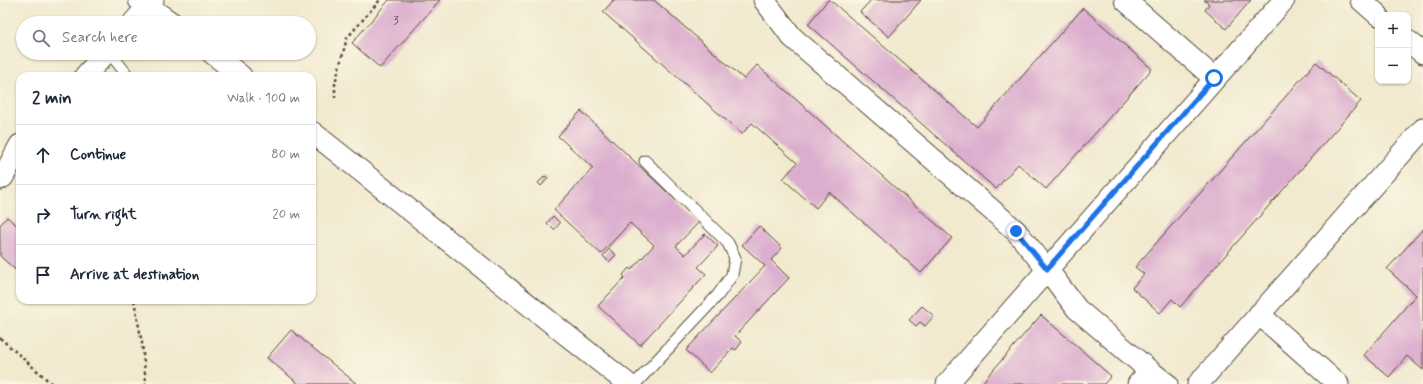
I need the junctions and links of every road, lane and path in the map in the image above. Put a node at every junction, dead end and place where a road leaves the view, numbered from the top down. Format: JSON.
{"nodes":[{"id":1,"x":380,"y":0,"type":"edge"},
{"id":2,"x":764,"y":0,"type":"edge"},
{"id":3,"x":1125,"y":0,"type":"edge"},
{"id":4,"x":1284,"y":0,"type":"edge"},
{"id":5,"x":1361,"y":0,"type":"edge"},
{"id":6,"x":147,"y":2,"type":"edge"},
{"id":7,"x":1375,"y":12,"type":"edge"},
{"id":8,"x":138,"y":16,"type":"edge"},
{"id":9,"x":164,"y":16,"type":"edge"},
{"id":10,"x":1411,"y":44,"type":"edge"},
{"id":11,"x":1423,"y":54,"type":"edge"},
{"id":12,"x":100,"y":60,"type":"edge"},
{"id":13,"x":115,"y":60,"type":"edge"},
{"id":14,"x":221,"y":60,"type":"edge"},
{"id":15,"x":89,"y":72,"type":"edge"},
{"id":16,"x":125,"y":72,"type":"edge"},
{"id":17,"x":236,"y":72,"type":"edge"},
{"id":18,"x":1214,"y":78,"type":"junction"},
{"id":19,"x":335,"y":98,"type":"dead end"},
{"id":20,"x":1423,"y":129,"type":"edge"},
{"id":21,"x":316,"y":135,"type":"edge"},
{"id":22,"x":16,"y":147,"type":"edge"},
{"id":23,"x":16,"y":152,"type":"edge"},
{"id":24,"x":0,"y":156,"type":"edge"},
{"id":25,"x":645,"y":161,"type":"dead end"},
{"id":26,"x":0,"y":179,"type":"edge"},
{"id":27,"x":1047,"y":269,"type":"junction"},
{"id":28,"x":135,"y":304,"type":"edge"},
{"id":29,"x":1259,"y":314,"type":"junction"},
{"id":30,"x":0,"y":338,"type":"edge"},
{"id":31,"x":1144,"y":377,"type":"edge"},
{"id":32,"x":52,"y":384,"type":"edge"},
{"id":33,"x":146,"y":384,"type":"edge"},
{"id":34,"x":628,"y":384,"type":"edge"},
{"id":35,"x":635,"y":384,"type":"edge"},
{"id":36,"x":946,"y":384,"type":"edge"},
{"id":37,"x":1167,"y":384,"type":"edge"},
{"id":38,"x":1198,"y":384,"type":"edge"},
{"id":39,"x":1338,"y":384,"type":"edge"}],
"edges":[{"from":1,"to":19,"type":"path"},
{"from":2,"to":27,"type":"street"},
{"from":3,"to":18,"type":"street"},
{"from":4,"to":18,"type":"street"},
{"from":5,"to":7,"type":"street"},
{"from":6,"to":8,"type":"street"},
{"from":6,"to":9,"type":"street"},
{"from":10,"to":11,"type":"street"},
{"from":12,"to":15,"type":"street"},
{"from":13,"to":16,"type":"lane"},
{"from":14,"to":17,"type":"street"},
{"from":18,"to":27,"type":"street"},
{"from":20,"to":29,"type":"street"},
{"from":21,"to":34,"type":"street"},
{"from":22,"to":24,"type":"street"},
{"from":23,"to":26,"type":"street"},
{"from":25,"to":35,"type":"lane"},
{"from":27,"to":31,"type":"street"},
{"from":27,"to":36,"type":"street"},
{"from":28,"to":33,"type":"path"},
{"from":29,"to":38,"type":"street"},
{"from":29,"to":39,"type":"street"},
{"from":30,"to":32,"type":"path"},
{"from":31,"to":37,"type":"street"}]}
